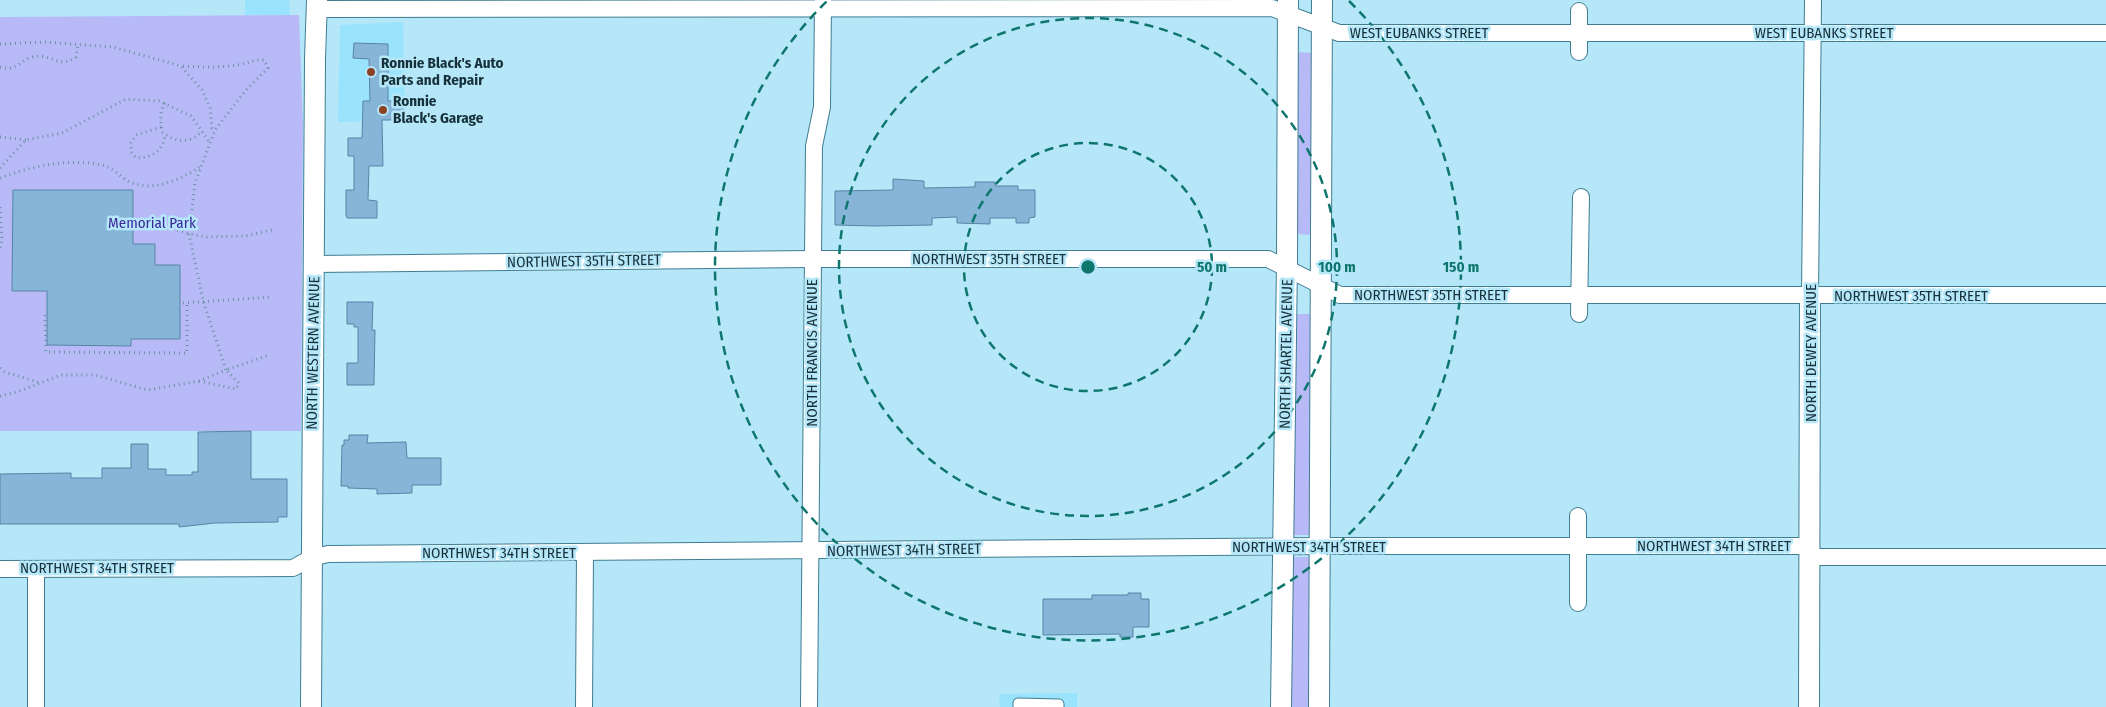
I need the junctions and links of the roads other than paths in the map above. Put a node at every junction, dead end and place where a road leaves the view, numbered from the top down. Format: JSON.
{"nodes":[{"id":1,"x":1322,"y":0,"type":"edge"},
{"id":2,"x":1813,"y":0,"type":"edge"},
{"id":3,"x":823,"y":4,"type":"edge"},
{"id":4,"x":316,"y":5,"type":"edge"},
{"id":5,"x":1288,"y":7,"type":"edge"},
{"id":6,"x":1579,"y":12,"type":"dead end"},
{"id":7,"x":1322,"y":27,"type":"junction"},
{"id":8,"x":1579,"y":33,"type":"junction"},
{"id":9,"x":1814,"y":33,"type":"junction"},
{"id":10,"x":2106,"y":33,"type":"edge"},
{"id":11,"x":1579,"y":52,"type":"dead end"},
{"id":12,"x":1581,"y":197,"type":"dead end"},
{"id":13,"x":812,"y":258,"type":"junction"},
{"id":14,"x":314,"y":264,"type":"junction"},
{"id":15,"x":1287,"y":268,"type":"junction"},
{"id":16,"x":1320,"y":285,"type":"junction"},
{"id":17,"x":2106,"y":295,"type":"edge"},
{"id":18,"x":1580,"y":296,"type":"junction"},
{"id":19,"x":1810,"y":296,"type":"junction"},
{"id":20,"x":1579,"y":314,"type":"dead end"},
{"id":21,"x":1578,"y":516,"type":"dead end"},
{"id":22,"x":1319,"y":546,"type":"junction"},
{"id":23,"x":1578,"y":546,"type":"junction"},
{"id":24,"x":1283,"y":547,"type":"junction"},
{"id":25,"x":811,"y":551,"type":"junction"},
{"id":26,"x":585,"y":552,"type":"junction"},
{"id":27,"x":1810,"y":552,"type":"junction"},
{"id":28,"x":311,"y":558,"type":"junction"},
{"id":29,"x":2106,"y":558,"type":"edge"},
{"id":30,"x":0,"y":568,"type":"edge"},
{"id":31,"x":36,"y":568,"type":"junction"},
{"id":32,"x":1578,"y":603,"type":"dead end"},
{"id":33,"x":36,"y":707,"type":"edge"},
{"id":34,"x":310,"y":707,"type":"edge"},
{"id":35,"x":584,"y":707,"type":"edge"},
{"id":36,"x":809,"y":707,"type":"edge"},
{"id":37,"x":1018,"y":707,"type":"edge"},
{"id":38,"x":1059,"y":707,"type":"edge"},
{"id":39,"x":1281,"y":707,"type":"edge"},
{"id":40,"x":1319,"y":707,"type":"edge"},
{"id":41,"x":1809,"y":707,"type":"edge"}],
"edges":[{"from":1,"to":7,"type":"street"},
{"from":2,"to":9,"type":"street","name":"NORTH DEWEY AVENUE"},
{"from":3,"to":4,"type":"street","name":"WEST EUBANKS STREET"},
{"from":3,"to":5,"type":"street","name":"WEST EUBANKS STREET"},
{"from":3,"to":13,"type":"street","name":"NORTH FRANCIS AVENUE"},
{"from":4,"to":14,"type":"street","name":"NORTH WESTERN AVENUE"},
{"from":5,"to":7,"type":"street","name":"WEST EUBANKS STREET"},
{"from":5,"to":15,"type":"street","name":"NORTH SHARTEL AVENUE"},
{"from":6,"to":8,"type":"street"},
{"from":7,"to":8,"type":"street","name":"WEST EUBANKS STREET"},
{"from":7,"to":16,"type":"street"},
{"from":8,"to":9,"type":"street","name":"WEST EUBANKS STREET"},
{"from":8,"to":11,"type":"street"},
{"from":9,"to":10,"type":"street","name":"WEST EUBANKS STREET"},
{"from":9,"to":19,"type":"street","name":"NORTH DEWEY AVENUE"},
{"from":12,"to":18,"type":"street"},
{"from":13,"to":14,"type":"street","name":"NORTHWEST 35TH STREET"},
{"from":13,"to":15,"type":"street","name":"NORTHWEST 35TH STREET"},
{"from":13,"to":25,"type":"street","name":"NORTH FRANCIS AVENUE"},
{"from":14,"to":28,"type":"street","name":"NORTH WESTERN AVENUE"},
{"from":15,"to":16,"type":"street","name":"NORTHWEST 35TH STREET"},
{"from":15,"to":24,"type":"street","name":"NORTH SHARTEL AVENUE"},
{"from":16,"to":18,"type":"street","name":"NORTHWEST 35TH STREET"},
{"from":16,"to":22,"type":"street"},
{"from":17,"to":19,"type":"street","name":"NORTHWEST 35TH STREET"},
{"from":18,"to":19,"type":"street","name":"NORTHWEST 35TH STREET"},
{"from":18,"to":20,"type":"street"},
{"from":19,"to":27,"type":"street","name":"NORTH DEWEY AVENUE"},
{"from":21,"to":23,"type":"street"},
{"from":22,"to":23,"type":"street","name":"NORTHWEST 34TH STREET"},
{"from":22,"to":24,"type":"street","name":"NORTHWEST 34TH STREET"},
{"from":22,"to":40,"type":"street"},
{"from":23,"to":27,"type":"street","name":"NORTHWEST 34TH STREET"},
{"from":23,"to":32,"type":"street"},
{"from":24,"to":25,"type":"street","name":"NORTHWEST 34TH STREET"},
{"from":24,"to":39,"type":"street","name":"NORTH SHARTEL AVENUE"},
{"from":25,"to":26,"type":"street","name":"NORTHWEST 34TH STREET"},
{"from":25,"to":36,"type":"street","name":"NORTH FRANCIS AVENUE"},
{"from":26,"to":28,"type":"street","name":"NORTHWEST 34TH STREET"},
{"from":26,"to":35,"type":"street"},
{"from":27,"to":29,"type":"street","name":"NORTHWEST 34TH STREET"},
{"from":27,"to":41,"type":"street","name":"NORTH DEWEY AVENUE"},
{"from":28,"to":31,"type":"street","name":"NORTHWEST 34TH STREET"},
{"from":28,"to":34,"type":"street","name":"NORTH WESTERN AVENUE"},
{"from":30,"to":31,"type":"street","name":"NORTHWEST 34TH STREET"},
{"from":31,"to":33,"type":"street"},
{"from":37,"to":38,"type":"lane"}]}
